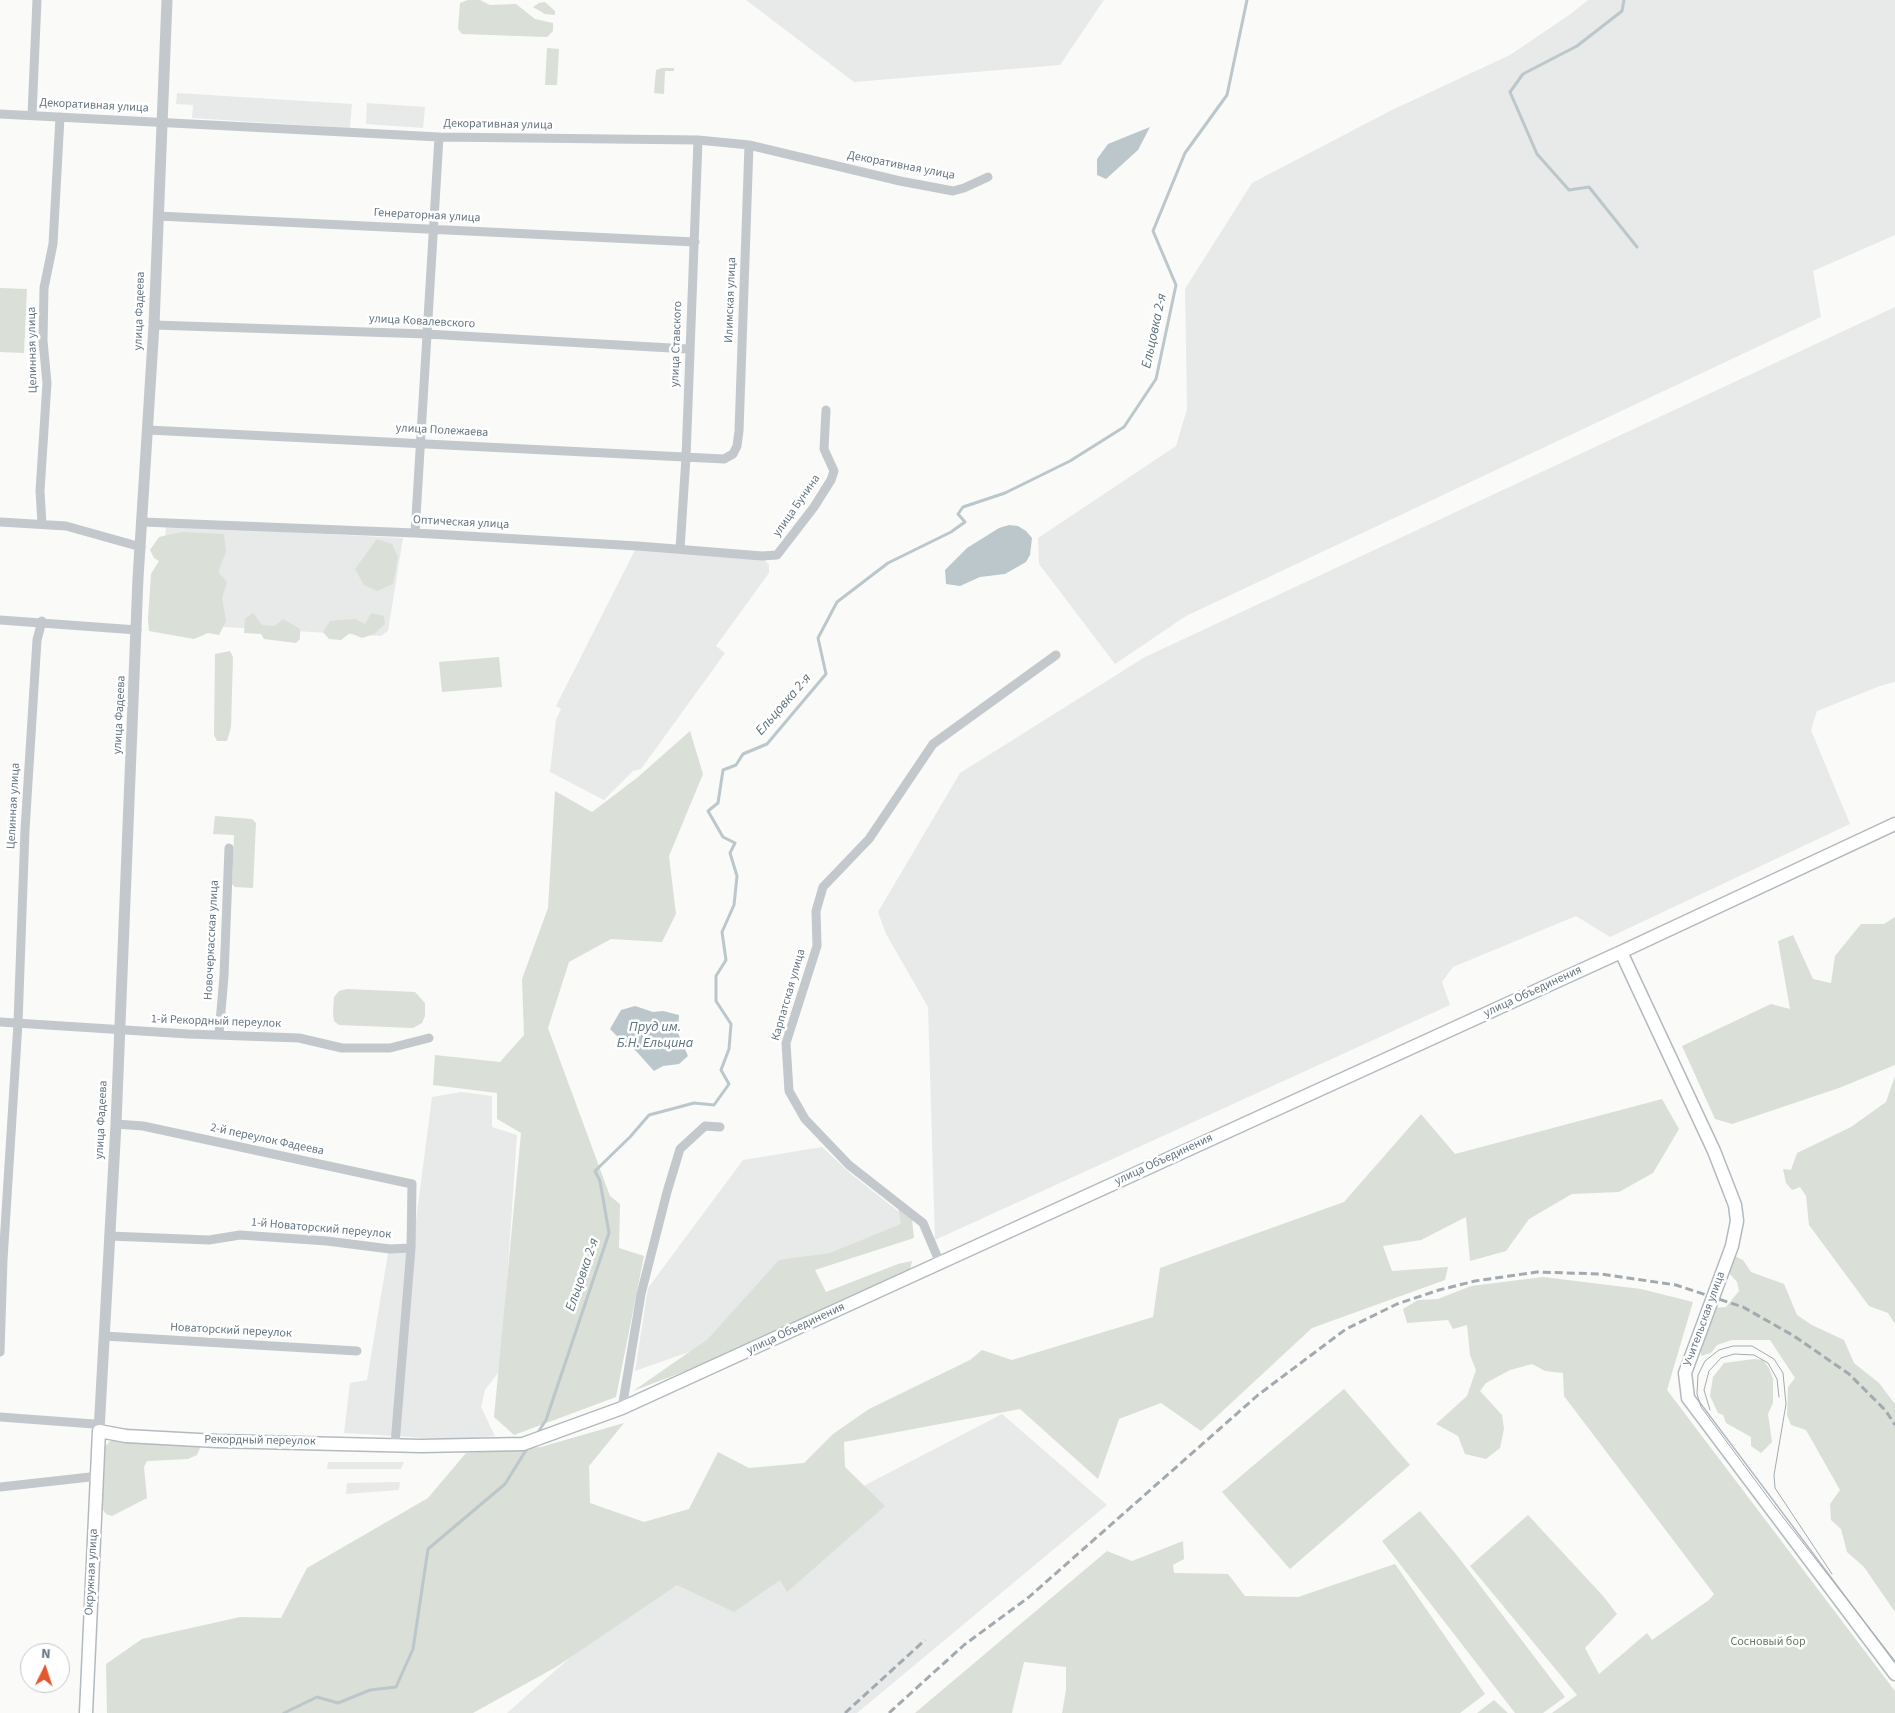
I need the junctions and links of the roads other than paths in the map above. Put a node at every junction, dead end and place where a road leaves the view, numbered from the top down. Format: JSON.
{"nodes":[{"id":1,"x":37,"y":0,"type":"edge"},
{"id":2,"x":167,"y":0,"type":"edge"},
{"id":3,"x":0,"y":114,"type":"edge"},
{"id":4,"x":32,"y":115,"type":"junction"},
{"id":5,"x":60,"y":117,"type":"junction"},
{"id":6,"x":162,"y":122,"type":"junction"},
{"id":7,"x":439,"y":137,"type":"junction"},
{"id":8,"x":698,"y":140,"type":"junction"},
{"id":9,"x":749,"y":144,"type":"junction"},
{"id":10,"x":988,"y":177,"type":"dead end"},
{"id":11,"x":158,"y":216,"type":"junction"},
{"id":12,"x":435,"y":229,"type":"junction"},
{"id":13,"x":694,"y":242,"type":"junction"},
{"id":14,"x":154,"y":325,"type":"junction"},
{"id":15,"x":427,"y":334,"type":"junction"},
{"id":16,"x":688,"y":349,"type":"junction"},
{"id":17,"x":826,"y":410,"type":"dead end"},
{"id":18,"x":148,"y":430,"type":"junction"},
{"id":19,"x":419,"y":443,"type":"junction"},
{"id":20,"x":733,"y":454,"type":"joint"},
{"id":21,"x":686,"y":457,"type":"junction"},
{"id":22,"x":0,"y":522,"type":"edge"},
{"id":23,"x":143,"y":522,"type":"junction"},
{"id":24,"x":42,"y":524,"type":"junction"},
{"id":25,"x":415,"y":533,"type":"junction"},
{"id":26,"x":141,"y":547,"type":"junction"},
{"id":27,"x":680,"y":549,"type":"junction"},
{"id":28,"x":777,"y":555,"type":"joint"},
{"id":29,"x":0,"y":620,"type":"edge"},
{"id":30,"x":42,"y":621,"type":"junction"},
{"id":31,"x":137,"y":630,"type":"junction"},
{"id":32,"x":1056,"y":655,"type":"dead end"},
{"id":33,"x":1895,"y":824,"type":"edge"},
{"id":34,"x":228,"y":848,"type":"dead end"},
{"id":35,"x":1622,"y":952,"type":"junction"},
{"id":36,"x":0,"y":1022,"type":"edge"},
{"id":37,"x":18,"y":1023,"type":"junction"},
{"id":38,"x":120,"y":1030,"type":"junction"},
{"id":39,"x":219,"y":1034,"type":"junction"},
{"id":40,"x":429,"y":1038,"type":"dead end"},
{"id":41,"x":116,"y":1124,"type":"junction"},
{"id":42,"x":720,"y":1128,"type":"dead end"},
{"id":43,"x":109,"y":1236,"type":"junction"},
{"id":44,"x":410,"y":1248,"type":"junction"},
{"id":45,"x":940,"y":1263,"type":"junction"},
{"id":46,"x":104,"y":1336,"type":"junction"},
{"id":47,"x":357,"y":1351,"type":"dead end"},
{"id":48,"x":0,"y":1352,"type":"edge"},
{"id":49,"x":622,"y":1408,"type":"junction"},
{"id":50,"x":0,"y":1417,"type":"edge"},
{"id":51,"x":99,"y":1431,"type":"junction"},
{"id":52,"x":395,"y":1444,"type":"junction"},
{"id":53,"x":420,"y":1446,"type":"joint"},
{"id":54,"x":97,"y":1474,"type":"junction"},
{"id":55,"x":0,"y":1486,"type":"edge"},
{"id":56,"x":1895,"y":1674,"type":"edge"},
{"id":57,"x":86,"y":1713,"type":"edge"}],
"edges":[{"from":1,"to":4,"type":"street"},
{"from":2,"to":6,"type":"street","name":"улица Фадеева"},
{"from":3,"to":4,"type":"street","name":"Декоративная улица"},
{"from":4,"to":5,"type":"street","name":"Декоративная улица"},
{"from":5,"to":6,"type":"street","name":"Декоративная улица"},
{"from":5,"to":24,"type":"street","name":"Целинная улица"},
{"from":6,"to":7,"type":"street","name":"Декоративная улица"},
{"from":6,"to":11,"type":"street","name":"улица Фадеева"},
{"from":7,"to":8,"type":"street","name":"Декоративная улица"},
{"from":7,"to":12,"type":"street"},
{"from":8,"to":9,"type":"street","name":"Декоративная улица"},
{"from":8,"to":13,"type":"street","name":"улица Ставского"},
{"from":9,"to":10,"type":"street","name":"Декоративная улица"},
{"from":9,"to":20,"type":"street","name":"Илимская улица"},
{"from":11,"to":12,"type":"street","name":"Генераторная улица"},
{"from":11,"to":14,"type":"street","name":"улица Фадеева"},
{"from":12,"to":13,"type":"street","name":"Генераторная улица"},
{"from":12,"to":15,"type":"street"},
{"from":13,"to":16,"type":"street","name":"улица Ставского"},
{"from":14,"to":15,"type":"street","name":"улица Ковалевского"},
{"from":14,"to":18,"type":"street","name":"улица Фадеева"},
{"from":15,"to":16,"type":"street","name":"улица Ковалевского"},
{"from":15,"to":19,"type":"street"},
{"from":16,"to":21,"type":"street","name":"улица Ставского"},
{"from":17,"to":28,"type":"street","name":"улица Бунина"},
{"from":18,"to":19,"type":"street","name":"улица Полежаева"},
{"from":18,"to":23,"type":"street","name":"улица Фадеева"},
{"from":19,"to":21,"type":"street","name":"улица Полежаева"},
{"from":19,"to":25,"type":"street"},
{"from":20,"to":21,"type":"street","name":"улица Полежаева"},
{"from":21,"to":27,"type":"street","name":"улица Ставского"},
{"from":22,"to":24,"type":"street"},
{"from":23,"to":25,"type":"street","name":"Оптическая улица"},
{"from":23,"to":26,"type":"street","name":"улица Фадеева"},
{"from":24,"to":26,"type":"street"},
{"from":25,"to":27,"type":"street","name":"Оптическая улица"},
{"from":26,"to":31,"type":"street","name":"улица Фадеева"},
{"from":27,"to":28,"type":"street","name":"Оптическая улица"},
{"from":29,"to":30,"type":"street"},
{"from":30,"to":31,"type":"street"},
{"from":30,"to":37,"type":"street","name":"Целинная улица"},
{"from":31,"to":38,"type":"street","name":"улица Фадеева"},
{"from":32,"to":45,"type":"street","name":"Карпатская улица"},
{"from":33,"to":35,"type":"main road","name":"улица Объединения"},
{"from":34,"to":39,"type":"street","name":"Новочеркасская улица"},
{"from":35,"to":45,"type":"main road","name":"улица Объединения"},
{"from":35,"to":56,"type":"main road","name":"Учительская улица"},
{"from":36,"to":37,"type":"street","name":"1-й Рекордный переулок"},
{"from":37,"to":38,"type":"street","name":"1-й Рекордный переулок"},
{"from":37,"to":48,"type":"street","name":"Целинная улица"},
{"from":38,"to":39,"type":"street","name":"1-й Рекордный переулок"},
{"from":38,"to":41,"type":"street","name":"улица Фадеева"},
{"from":39,"to":40,"type":"street","name":"1-й Рекордный переулок"},
{"from":41,"to":43,"type":"street","name":"улица Фадеева"},
{"from":41,"to":44,"type":"street","name":"2-й переулок Фадеева"},
{"from":42,"to":49,"type":"street"},
{"from":43,"to":44,"type":"street","name":"1-й Новаторский переулок"},
{"from":43,"to":46,"type":"street","name":"улица Фадеева"},
{"from":44,"to":52,"type":"street"},
{"from":45,"to":49,"type":"main road","name":"улица Объединения"},
{"from":46,"to":47,"type":"street","name":"Новаторский переулок"},
{"from":46,"to":51,"type":"street","name":"улица Фадеева"},
{"from":49,"to":53,"type":"main road","name":"улица Объединения"},
{"from":50,"to":51,"type":"street"},
{"from":51,"to":52,"type":"main road","name":"Рекордный переулок"},
{"from":51,"to":54,"type":"main road","name":"Окружная улица"},
{"from":52,"to":53,"type":"main road","name":"Рекордный переулок"},
{"from":54,"to":55,"type":"street"},
{"from":54,"to":57,"type":"main road","name":"Окружная улица"}]}
